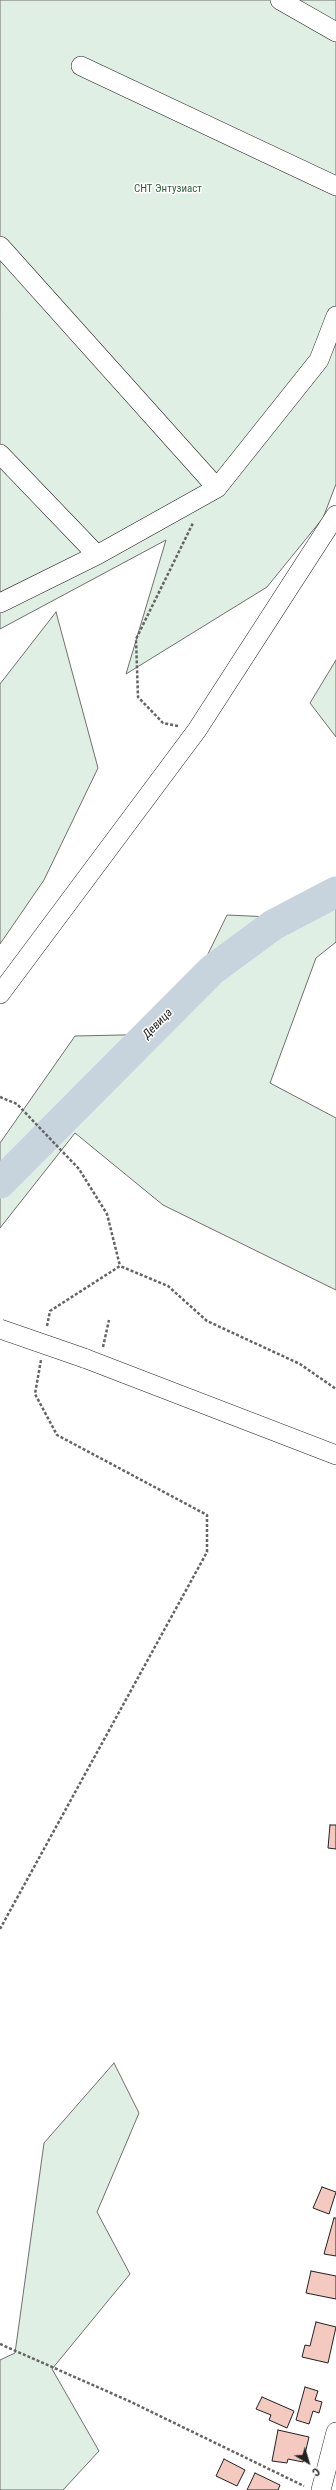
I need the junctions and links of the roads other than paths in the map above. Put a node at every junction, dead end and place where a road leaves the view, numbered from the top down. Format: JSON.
{"nodes":[{"id":1,"x":280,"y":0,"type":"edge"},
{"id":2,"x":336,"y":32,"type":"edge"},
{"id":3,"x":81,"y":66,"type":"dead end"},
{"id":4,"x":336,"y":186,"type":"edge"},
{"id":5,"x":0,"y":246,"type":"edge"},
{"id":6,"x":336,"y":316,"type":"edge"},
{"id":7,"x":0,"y":454,"type":"edge"},
{"id":8,"x":217,"y":488,"type":"junction"},
{"id":9,"x":336,"y":515,"type":"edge"},
{"id":10,"x":96,"y":555,"type":"junction"},
{"id":11,"x":0,"y":603,"type":"edge"},
{"id":12,"x":0,"y":994,"type":"edge"},
{"id":13,"x":0,"y":1329,"type":"edge"},
{"id":14,"x":336,"y":1455,"type":"edge"},
{"id":15,"x":336,"y":2432,"type":"edge"},
{"id":16,"x":313,"y":2488,"type":"edge"}],
"edges":[{"from":1,"to":2,"type":"street"},
{"from":3,"to":4,"type":"street"},
{"from":5,"to":8,"type":"street"},
{"from":6,"to":8,"type":"street"},
{"from":7,"to":10,"type":"street"},
{"from":8,"to":10,"type":"street"},
{"from":9,"to":12,"type":"street"},
{"from":10,"to":11,"type":"street"},
{"from":13,"to":14,"type":"street","bridge":true},
{"from":15,"to":16,"type":"street"}]}
